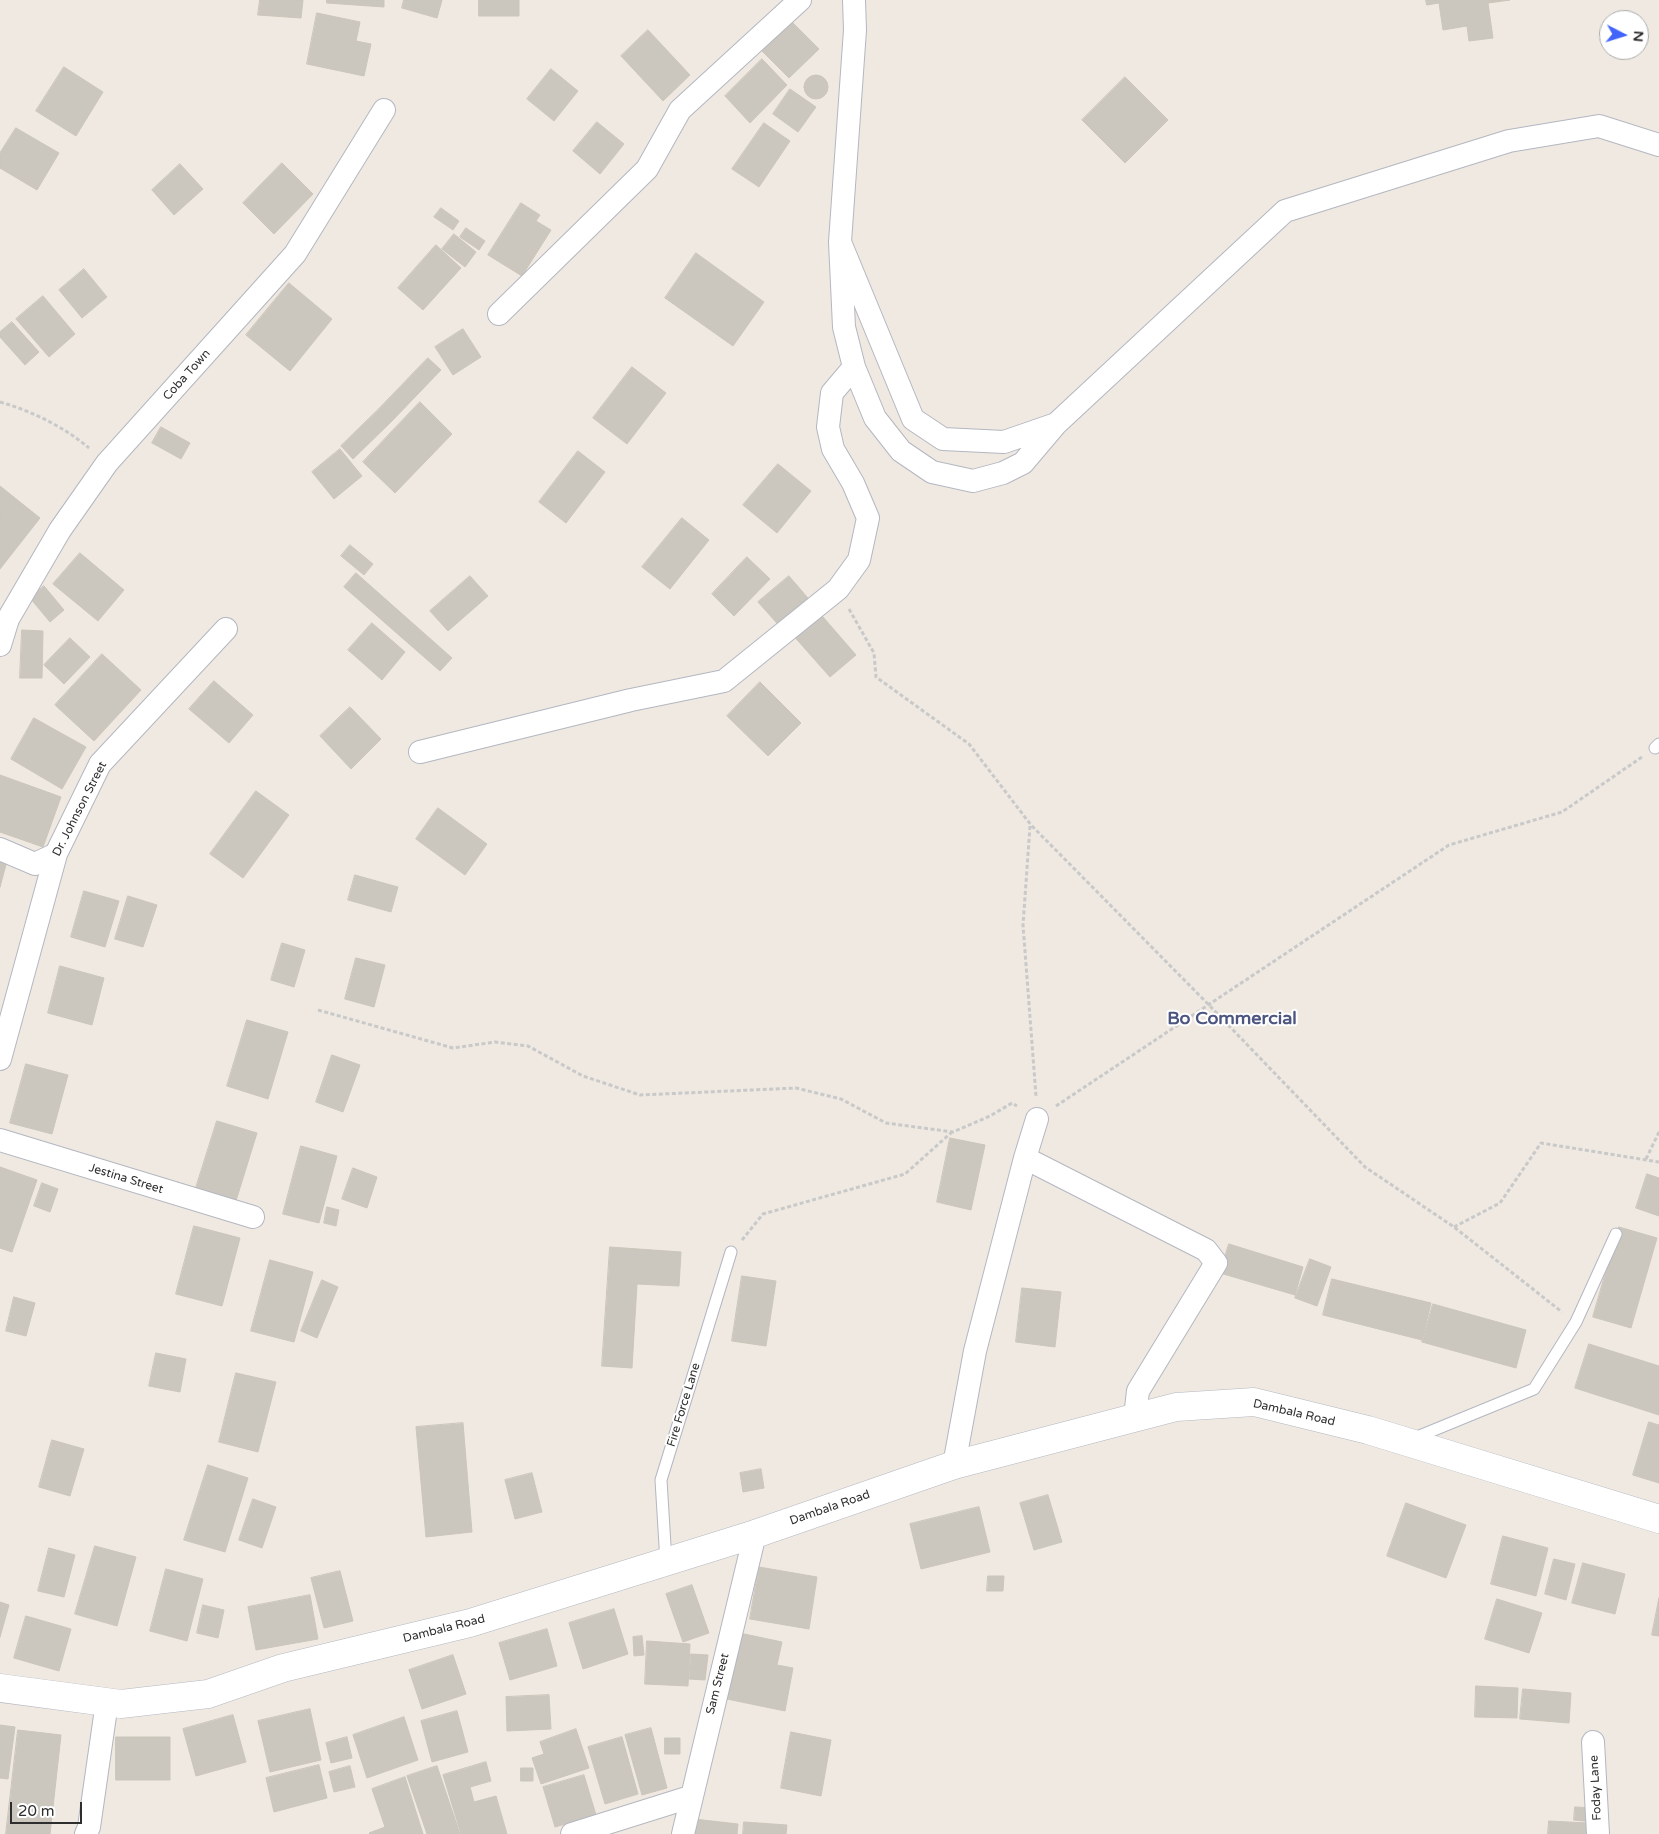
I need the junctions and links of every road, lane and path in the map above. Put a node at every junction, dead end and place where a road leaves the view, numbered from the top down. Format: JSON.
{"nodes":[{"id":1,"x":800,"y":0,"type":"edge"},
{"id":2,"x":854,"y":0,"type":"edge"},
{"id":3,"x":384,"y":110,"type":"dead end"},
{"id":4,"x":1659,"y":146,"type":"edge"},
{"id":5,"x":840,"y":242,"type":"junction"},
{"id":6,"x":499,"y":314,"type":"dead end"},
{"id":7,"x":854,"y":367,"type":"junction"},
{"id":8,"x":0,"y":402,"type":"edge"},
{"id":9,"x":1056,"y":424,"type":"junction"},
{"id":10,"x":106,"y":463,"type":"junction"},
{"id":11,"x":838,"y":589,"type":"junction"},
{"id":12,"x":226,"y":628,"type":"dead end"},
{"id":13,"x":0,"y":645,"type":"edge"},
{"id":14,"x":1657,"y":746,"type":"edge"},
{"id":15,"x":420,"y":752,"type":"dead end"},
{"id":16,"x":1030,"y":825,"type":"junction"},
{"id":17,"x":0,"y":849,"type":"edge"},
{"id":18,"x":56,"y":854,"type":"junction"},
{"id":19,"x":1208,"y":1004,"type":"junction"},
{"id":20,"x":318,"y":1010,"type":"dead end"},
{"id":21,"x":0,"y":1059,"type":"edge"},
{"id":22,"x":1037,"y":1119,"type":"junction"},
{"id":23,"x":953,"y":1132,"type":"junction"},
{"id":24,"x":1659,"y":1132,"type":"edge"},
{"id":25,"x":0,"y":1140,"type":"edge"},
{"id":26,"x":1025,"y":1158,"type":"junction"},
{"id":27,"x":1646,"y":1159,"type":"junction"},
{"id":28,"x":1659,"y":1162,"type":"edge"},
{"id":29,"x":253,"y":1217,"type":"dead end"},
{"id":30,"x":1454,"y":1227,"type":"junction"},
{"id":31,"x":1616,"y":1234,"type":"dead end"},
{"id":32,"x":731,"y":1252,"type":"joint"},
{"id":33,"x":1576,"y":1322,"type":"junction"},
{"id":34,"x":1135,"y":1417,"type":"junction"},
{"id":35,"x":1406,"y":1441,"type":"junction"},
{"id":36,"x":954,"y":1465,"type":"junction"},
{"id":37,"x":1659,"y":1519,"type":"edge"},
{"id":38,"x":755,"y":1534,"type":"junction"},
{"id":39,"x":666,"y":1562,"type":"junction"},
{"id":40,"x":0,"y":1688,"type":"edge"},
{"id":41,"x":107,"y":1702,"type":"junction"},
{"id":42,"x":1593,"y":1742,"type":"dead end"},
{"id":43,"x":690,"y":1797,"type":"junction"},
{"id":44,"x":86,"y":1834,"type":"edge"},
{"id":45,"x":572,"y":1834,"type":"edge"},
{"id":46,"x":683,"y":1834,"type":"edge"},
{"id":47,"x":1598,"y":1834,"type":"edge"}],
"edges":[{"from":1,"to":6,"type":"street"},
{"from":2,"to":5,"type":"street"},
{"from":3,"to":10,"type":"street","name":"Coba Town"},
{"from":4,"to":9,"type":"street"},
{"from":5,"to":7,"type":"street"},
{"from":5,"to":9,"type":"street"},
{"from":7,"to":9,"type":"street"},
{"from":7,"to":11,"type":"street"},
{"from":8,"to":10,"type":"path"},
{"from":10,"to":13,"type":"street","name":"Coba Town"},
{"from":11,"to":15,"type":"street"},
{"from":11,"to":16,"type":"path"},
{"from":12,"to":18,"type":"street","name":"Dr. Johnson Street"},
{"from":14,"to":19,"type":"path"},
{"from":16,"to":19,"type":"path"},
{"from":16,"to":22,"type":"path"},
{"from":17,"to":18,"type":"street"},
{"from":18,"to":21,"type":"street","name":"Dr. Johnson Street"},
{"from":19,"to":22,"type":"path"},
{"from":19,"to":30,"type":"path"},
{"from":20,"to":23,"type":"path"},
{"from":22,"to":23,"type":"path"},
{"from":22,"to":26,"type":"street"},
{"from":23,"to":32,"type":"path"},
{"from":24,"to":27,"type":"path"},
{"from":25,"to":29,"type":"street","name":"Jestina Street"},
{"from":26,"to":34,"type":"street"},
{"from":26,"to":36,"type":"street"},
{"from":27,"to":28,"type":"path"},
{"from":27,"to":30,"type":"path"},
{"from":30,"to":33,"type":"path"},
{"from":31,"to":33,"type":"lane"},
{"from":32,"to":39,"type":"lane","name":"Fire Force Lane"},
{"from":33,"to":35,"type":"lane"},
{"from":34,"to":35,"type":"street","name":"Dambala Road"},
{"from":34,"to":36,"type":"street","name":"Dambala Road"},
{"from":35,"to":37,"type":"street","name":"Dambala Road"},
{"from":36,"to":38,"type":"street","name":"Dambala Road"},
{"from":38,"to":39,"type":"street","name":"Dambala Road"},
{"from":38,"to":43,"type":"street","name":"Sam Street"},
{"from":39,"to":41,"type":"street","name":"Dambala Road"},
{"from":40,"to":41,"type":"street","name":"Dambala Road"},
{"from":41,"to":44,"type":"street"},
{"from":42,"to":47,"type":"street","name":"Foday Lane"},
{"from":43,"to":45,"type":"street"},
{"from":43,"to":46,"type":"street","name":"Sam Street"}]}
